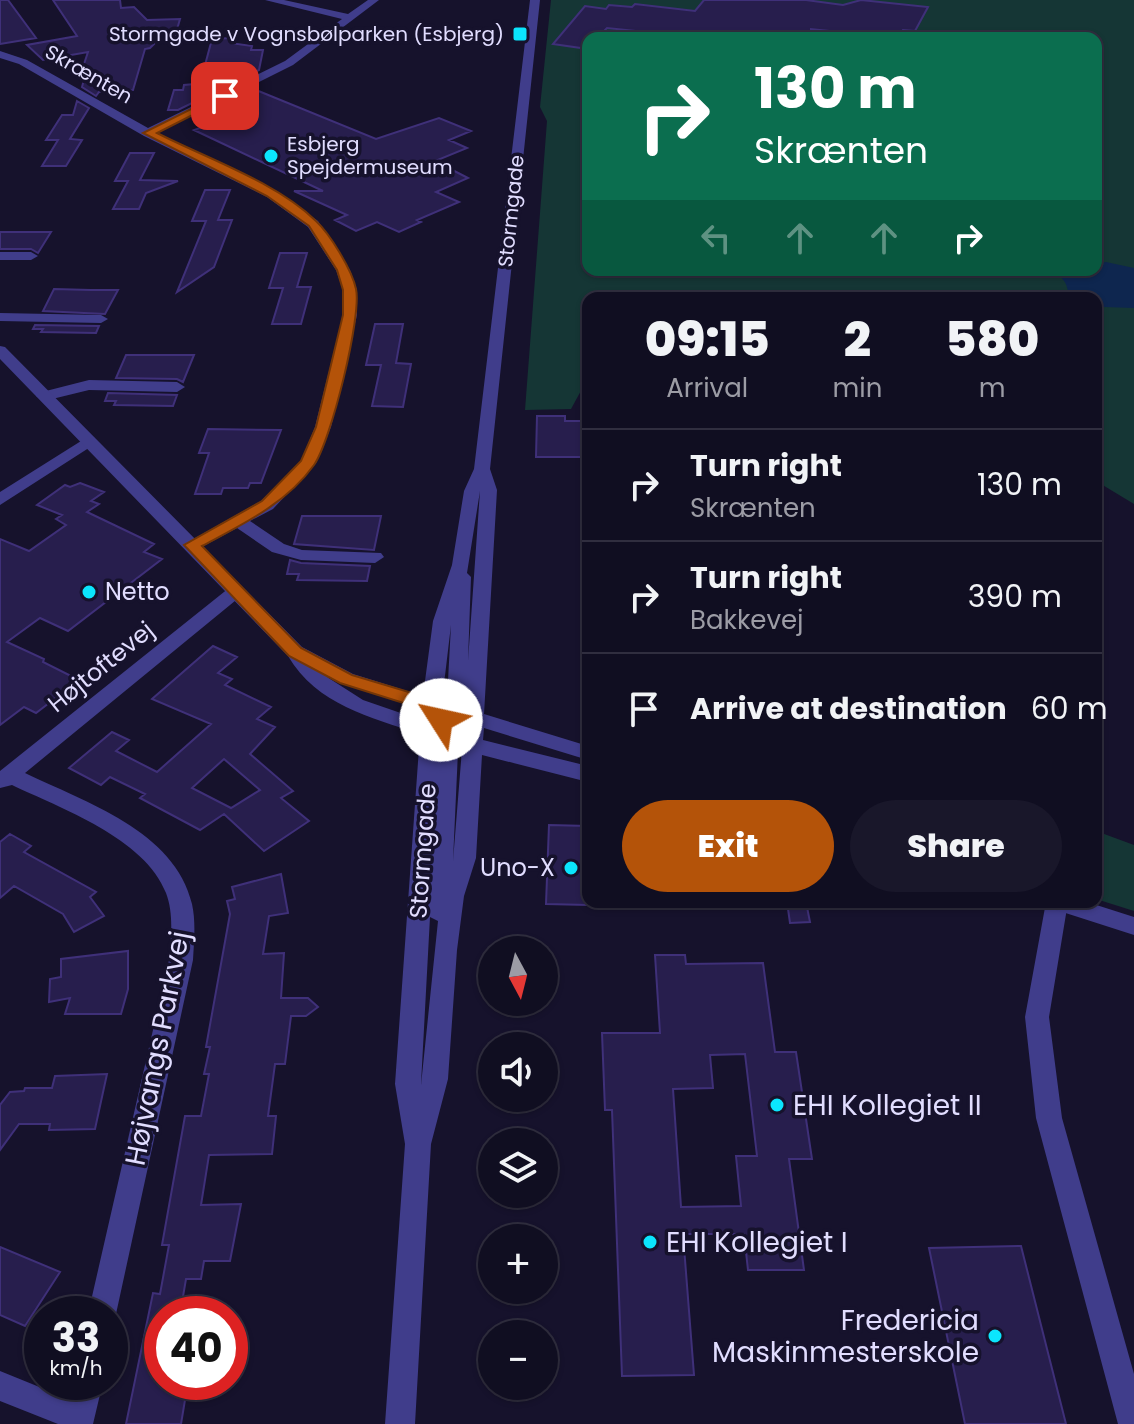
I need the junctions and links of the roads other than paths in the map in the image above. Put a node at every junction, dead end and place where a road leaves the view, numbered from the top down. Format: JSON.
{"nodes":[{"id":1,"x":270,"y":0,"type":"edge"},
{"id":2,"x":374,"y":0,"type":"edge"},
{"id":3,"x":535,"y":0,"type":"edge"},
{"id":4,"x":351,"y":18,"type":"junction"},
{"id":5,"x":0,"y":54,"type":"edge"},
{"id":6,"x":148,"y":133,"type":"junction"},
{"id":7,"x":0,"y":256,"type":"edge"},
{"id":8,"x":31,"y":256,"type":"dead end"},
{"id":9,"x":0,"y":317,"type":"edge"},
{"id":10,"x":101,"y":319,"type":"dead end"},
{"id":11,"x":0,"y":350,"type":"edge"},
{"id":12,"x":177,"y":387,"type":"dead end"},
{"id":13,"x":44,"y":396,"type":"junction"},
{"id":14,"x":89,"y":441,"type":"junction"},
{"id":15,"x":482,"y":469,"type":"junction"},
{"id":16,"x":0,"y":500,"type":"edge"},
{"id":17,"x":239,"y":522,"type":"junction"},
{"id":18,"x":192,"y":545,"type":"junction"},
{"id":19,"x":375,"y":557,"type":"dead end"},
{"id":20,"x":461,"y":565,"type":"junction"},
{"id":21,"x":235,"y":592,"type":"junction"},
{"id":22,"x":295,"y":652,"type":"junction"},
{"id":23,"x":433,"y":706,"type":"junction"},
{"id":24,"x":466,"y":716,"type":"junction"},
{"id":25,"x":438,"y":733,"type":"junction"},
{"id":26,"x":473,"y":745,"type":"junction"},
{"id":27,"x":582,"y":751,"type":"edge"},
{"id":28,"x":582,"y":772,"type":"edge"},
{"id":29,"x":5,"y":779,"type":"edge"},
{"id":30,"x":1057,"y":908,"type":"edge"},
{"id":31,"x":1077,"y":908,"type":"edge"},
{"id":32,"x":1134,"y":926,"type":"edge"},
{"id":33,"x":445,"y":950,"type":"junction"},
{"id":34,"x":418,"y":1144,"type":"junction"},
{"id":35,"x":106,"y":1296,"type":"edge"},
{"id":36,"x":0,"y":1386,"type":"edge"},
{"id":37,"x":84,"y":1400,"type":"edge"},
{"id":38,"x":79,"y":1421,"type":"edge"},
{"id":39,"x":400,"y":1424,"type":"edge"},
{"id":40,"x":1133,"y":1424,"type":"edge"}],
"edges":[{"from":1,"to":4,"type":"street"},
{"from":2,"to":4,"type":"street"},
{"from":3,"to":15,"type":"street","name":"Stormgade"},
{"from":4,"to":6,"type":"street"},
{"from":5,"to":6,"type":"street","name":"Skrænten"},
{"from":6,"to":17,"type":"street","name":"Skrænten"},
{"from":7,"to":8,"type":"street"},
{"from":9,"to":10,"type":"street"},
{"from":11,"to":13,"type":"street"},
{"from":12,"to":13,"type":"street"},
{"from":13,"to":14,"type":"street"},
{"from":14,"to":16,"type":"street"},
{"from":14,"to":18,"type":"street"},
{"from":15,"to":20,"type":"street","name":"Stormgade"},
{"from":15,"to":24,"type":"street","name":"Stormgade"},
{"from":17,"to":18,"type":"street","name":"Skrænten"},
{"from":17,"to":19,"type":"street"},
{"from":18,"to":21,"type":"street"},
{"from":20,"to":23,"type":"street","name":"Stormgade"},
{"from":20,"to":24,"type":"street"},
{"from":21,"to":22,"type":"street"},
{"from":21,"to":29,"type":"street","name":"Højtoftevej"},
{"from":22,"to":23,"type":"street"},
{"from":22,"to":25,"type":"street"},
{"from":23,"to":24,"type":"street"},
{"from":23,"to":25,"type":"street","name":"Stormgade"},
{"from":24,"to":26,"type":"street","name":"Stormgade"},
{"from":24,"to":27,"type":"street"},
{"from":25,"to":26,"type":"street"},
{"from":25,"to":33,"type":"street"},
{"from":25,"to":34,"type":"street","name":"Stormgade"},
{"from":26,"to":28,"type":"street"},
{"from":26,"to":33,"type":"street","name":"Stormgade"},
{"from":29,"to":35,"type":"street","name":"Højvangs Parkvej"},
{"from":30,"to":40,"type":"street"},
{"from":31,"to":32,"type":"street"},
{"from":33,"to":34,"type":"street","name":"Stormgade"},
{"from":34,"to":39,"type":"street","name":"Stormgade"},
{"from":36,"to":38,"type":"street"},
{"from":37,"to":38,"type":"street"}]}
